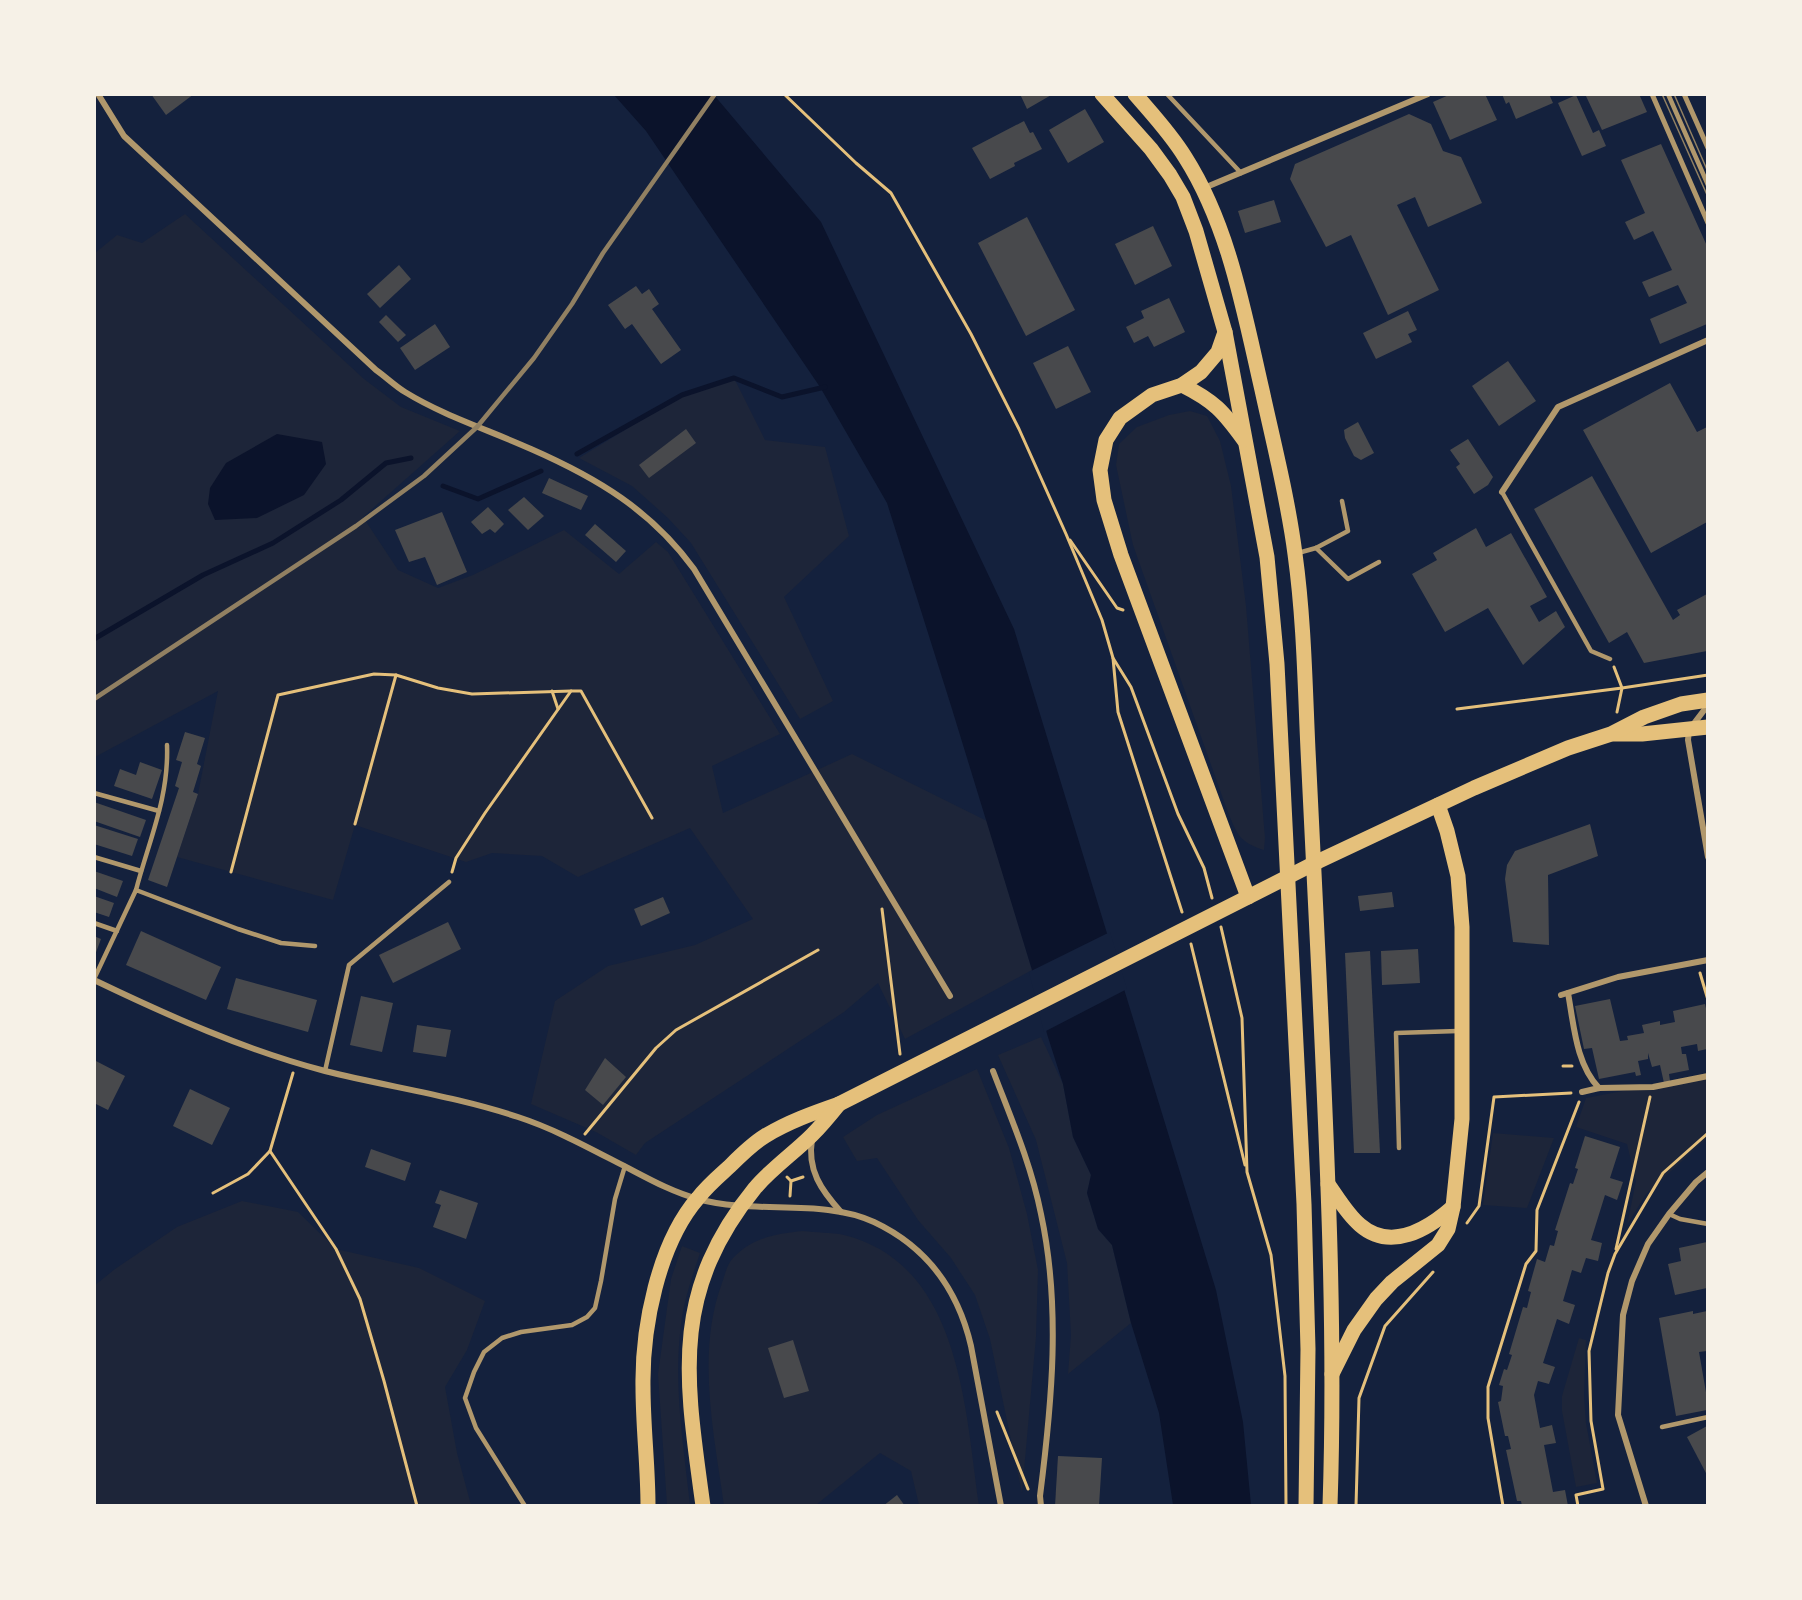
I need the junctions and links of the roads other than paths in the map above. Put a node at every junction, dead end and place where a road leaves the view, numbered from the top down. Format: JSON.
{"nodes":[{"id":1,"x":98,"y":94,"type":"edge"},
{"id":2,"x":1102,"y":94,"type":"edge"},
{"id":3,"x":1135,"y":94,"type":"edge"},
{"id":4,"x":1167,"y":94,"type":"edge"},
{"id":5,"x":1428,"y":94,"type":"edge"},
{"id":6,"x":1652,"y":94,"type":"edge"},
{"id":7,"x":1668,"y":94,"type":"edge"},
{"id":8,"x":1684,"y":94,"type":"edge"},
{"id":9,"x":1707,"y":148,"type":"edge"},
{"id":10,"x":1241,"y":173,"type":"junction"},
{"id":11,"x":1707,"y":185,"type":"edge"},
{"id":12,"x":1203,"y":189,"type":"junction"},
{"id":13,"x":1707,"y":223,"type":"edge"},
{"id":14,"x":1225,"y":332,"type":"junction"},
{"id":15,"x":1707,"y":340,"type":"edge"},
{"id":16,"x":1182,"y":385,"type":"junction"},
{"id":17,"x":1248,"y":446,"type":"junction"},
{"id":18,"x":1502,"y":492,"type":"joint"},
{"id":19,"x":1342,"y":501,"type":"dead end"},
{"id":20,"x":1316,"y":548,"type":"junction"},
{"id":21,"x":1295,"y":554,"type":"junction"},
{"id":22,"x":1379,"y":562,"type":"dead end"},
{"id":23,"x":1610,"y":658,"type":"road end"},
{"id":24,"x":1707,"y":703,"type":"edge"},
{"id":25,"x":1707,"y":727,"type":"edge"},
{"id":26,"x":1689,"y":730,"type":"junction"},
{"id":27,"x":1611,"y":734,"type":"junction"},
{"id":28,"x":167,"y":745,"type":"dead end"},
{"id":29,"x":94,"y":793,"type":"edge"},
{"id":30,"x":1438,"y":805,"type":"junction"},
{"id":31,"x":159,"y":811,"type":"junction"},
{"id":32,"x":94,"y":857,"type":"edge"},
{"id":33,"x":1707,"y":857,"type":"edge"},
{"id":34,"x":141,"y":871,"type":"junction"},
{"id":35,"x":448,"y":882,"type":"road end"},
{"id":36,"x":136,"y":890,"type":"junction"},
{"id":37,"x":1248,"y":897,"type":"junction"},
{"id":38,"x":94,"y":923,"type":"edge"},
{"id":39,"x":117,"y":931,"type":"junction"},
{"id":40,"x":315,"y":946,"type":"dead end"},
{"id":41,"x":1707,"y":960,"type":"edge"},
{"id":42,"x":94,"y":980,"type":"edge"},
{"id":43,"x":950,"y":996,"type":"dead end"},
{"id":44,"x":1461,"y":1031,"type":"junction"},
{"id":45,"x":325,"y":1071,"type":"junction"},
{"id":46,"x":993,"y":1071,"type":"dead end"},
{"id":47,"x":1707,"y":1076,"type":"edge"},
{"id":48,"x":1599,"y":1088,"type":"junction"},
{"id":49,"x":1582,"y":1092,"type":"road end"},
{"id":50,"x":839,"y":1104,"type":"junction"},
{"id":51,"x":813,"y":1134,"type":"junction"},
{"id":52,"x":1399,"y":1148,"type":"dead end"},
{"id":53,"x":625,"y":1167,"type":"junction"},
{"id":54,"x":1707,"y":1172,"type":"edge"},
{"id":55,"x":1328,"y":1184,"type":"junction"},
{"id":56,"x":697,"y":1199,"type":"junction"},
{"id":57,"x":740,"y":1207,"type":"junction"},
{"id":58,"x":1453,"y":1207,"type":"junction"},
{"id":59,"x":842,"y":1213,"type":"junction"},
{"id":60,"x":1669,"y":1214,"type":"junction"},
{"id":61,"x":1707,"y":1224,"type":"edge"},
{"id":62,"x":1331,"y":1376,"type":"junction"},
{"id":63,"x":1707,"y":1417,"type":"edge"},
{"id":64,"x":1662,"y":1427,"type":"dead end"},
{"id":65,"x":525,"y":1506,"type":"edge"},
{"id":66,"x":648,"y":1506,"type":"edge"},
{"id":67,"x":703,"y":1506,"type":"edge"},
{"id":68,"x":1000,"y":1506,"type":"edge"},
{"id":69,"x":1041,"y":1506,"type":"edge"},
{"id":70,"x":1306,"y":1506,"type":"edge"},
{"id":71,"x":1330,"y":1506,"type":"edge"},
{"id":72,"x":1646,"y":1506,"type":"edge"}],
"edges":[{"from":1,"to":43,"type":"street"},
{"from":2,"to":14,"type":"main road"},
{"from":3,"to":12,"type":"main road"},
{"from":4,"to":10,"type":"lane"},
{"from":5,"to":10,"type":"street"},
{"from":6,"to":13,"type":"street"},
{"from":7,"to":11,"type":"lane"},
{"from":8,"to":9,"type":"street"},
{"from":10,"to":12,"type":"street"},
{"from":12,"to":21,"type":"main road"},
{"from":14,"to":16,"type":"main road"},
{"from":14,"to":17,"type":"main road"},
{"from":15,"to":18,"type":"street"},
{"from":16,"to":17,"type":"main road"},
{"from":16,"to":37,"type":"main road"},
{"from":17,"to":70,"type":"main road"},
{"from":18,"to":23,"type":"lane"},
{"from":19,"to":20,"type":"lane"},
{"from":20,"to":21,"type":"lane"},
{"from":20,"to":22,"type":"lane"},
{"from":21,"to":55,"type":"main road"},
{"from":24,"to":26,"type":"street"},
{"from":24,"to":27,"type":"main road"},
{"from":25,"to":26,"type":"main road"},
{"from":26,"to":27,"type":"main road"},
{"from":26,"to":33,"type":"street"},
{"from":27,"to":30,"type":"main road"},
{"from":28,"to":31,"type":"lane"},
{"from":29,"to":31,"type":"lane"},
{"from":30,"to":37,"type":"main road"},
{"from":30,"to":44,"type":"main road"},
{"from":31,"to":34,"type":"lane"},
{"from":32,"to":34,"type":"lane"},
{"from":34,"to":36,"type":"lane"},
{"from":35,"to":45,"type":"lane"},
{"from":36,"to":39,"type":"lane"},
{"from":36,"to":40,"type":"lane"},
{"from":37,"to":50,"type":"main road"},
{"from":38,"to":39,"type":"lane"},
{"from":39,"to":42,"type":"lane"},
{"from":41,"to":48,"type":"street"},
{"from":42,"to":45,"type":"street"},
{"from":44,"to":52,"type":"lane"},
{"from":44,"to":58,"type":"main road"},
{"from":45,"to":53,"type":"street"},
{"from":46,"to":69,"type":"street"},
{"from":47,"to":48,"type":"street"},
{"from":48,"to":49,"type":"street"},
{"from":50,"to":51,"type":"main road"},
{"from":50,"to":56,"type":"main road"},
{"from":51,"to":57,"type":"main road"},
{"from":51,"to":59,"type":"street"},
{"from":53,"to":56,"type":"street"},
{"from":53,"to":65,"type":"lane"},
{"from":54,"to":60,"type":"street"},
{"from":55,"to":58,"type":"main road"},
{"from":55,"to":62,"type":"main road"},
{"from":56,"to":57,"type":"street"},
{"from":56,"to":66,"type":"main road"},
{"from":57,"to":59,"type":"street"},
{"from":57,"to":67,"type":"main road"},
{"from":58,"to":62,"type":"main road"},
{"from":59,"to":68,"type":"street"},
{"from":60,"to":61,"type":"lane"},
{"from":60,"to":72,"type":"street"},
{"from":62,"to":71,"type":"main road"},
{"from":63,"to":64,"type":"lane"}]}
